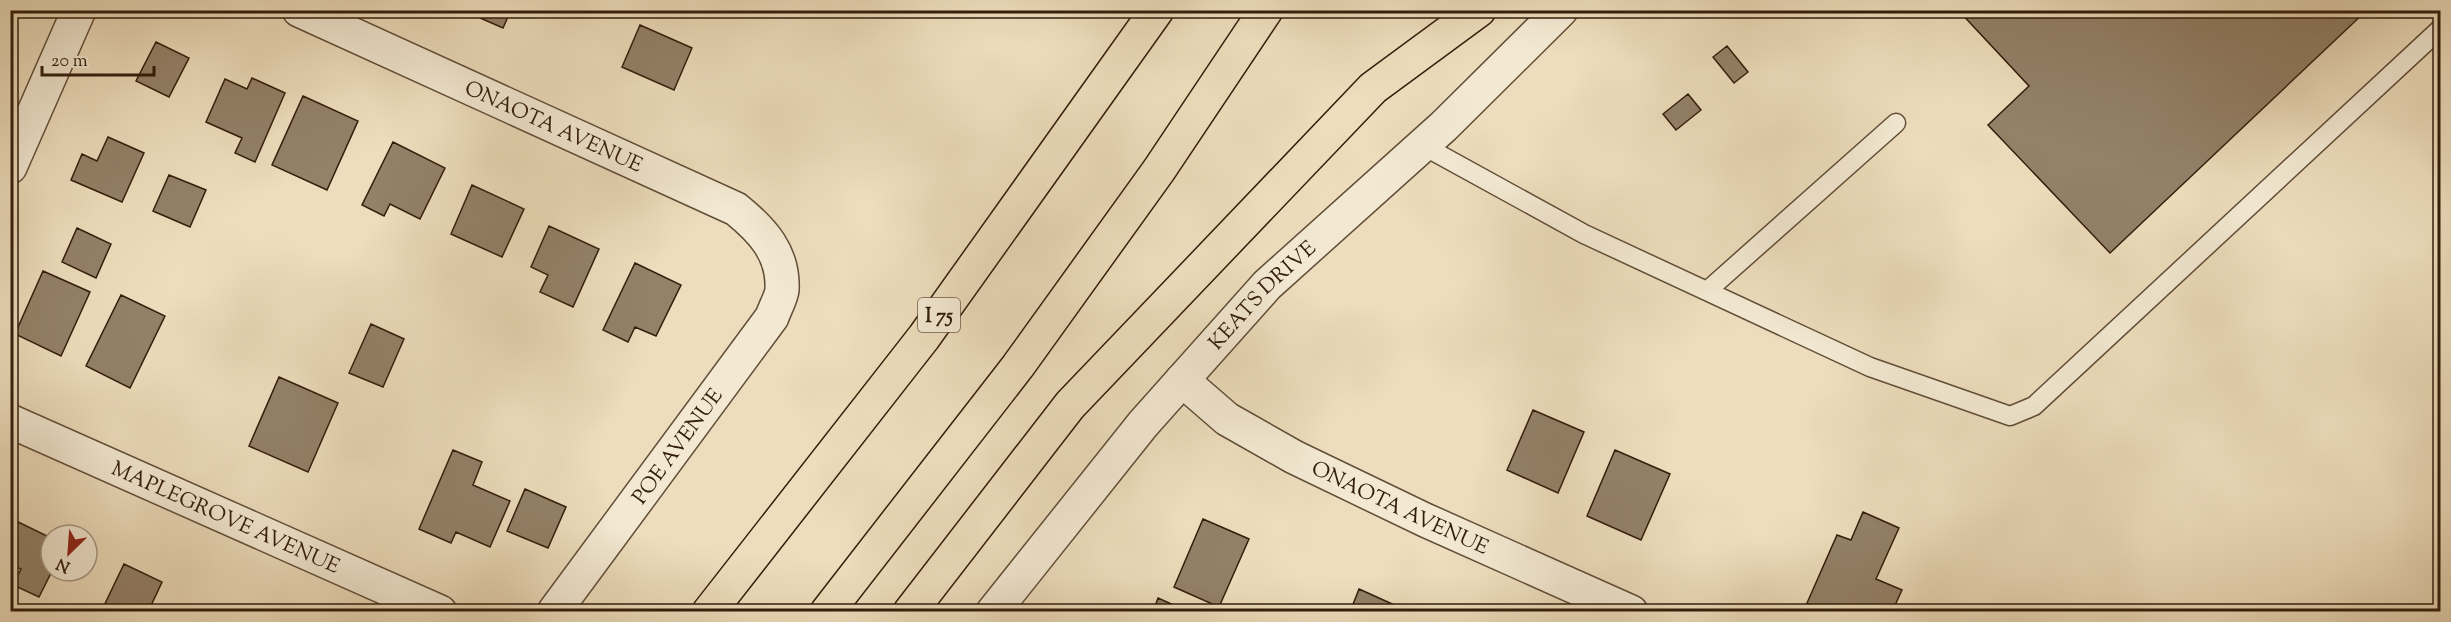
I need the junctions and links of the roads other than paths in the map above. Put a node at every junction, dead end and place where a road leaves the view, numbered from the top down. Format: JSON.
{"nodes":[{"id":1,"x":79,"y":10,"type":"edge"},
{"id":2,"x":298,"y":10,"type":"edge"},
{"id":3,"x":1157,"y":10,"type":"edge"},
{"id":4,"x":1266,"y":10,"type":"edge"},
{"id":5,"x":1479,"y":10,"type":"edge"},
{"id":6,"x":1561,"y":10,"type":"edge"},
{"id":7,"x":2440,"y":29,"type":"edge"},
{"id":8,"x":1896,"y":123,"type":"dead end"},
{"id":9,"x":1433,"y":135,"type":"junction"},
{"id":10,"x":10,"y":167,"type":"edge"},
{"id":11,"x":781,"y":273,"type":"joint"},
{"id":12,"x":1707,"y":291,"type":"junction"},
{"id":13,"x":1182,"y":380,"type":"junction"},
{"id":14,"x":10,"y":421,"type":"edge"},
{"id":15,"x":440,"y":612,"type":"edge"},
{"id":16,"x":554,"y":612,"type":"edge"},
{"id":17,"x":709,"y":612,"type":"edge"},
{"id":18,"x":827,"y":612,"type":"edge"},
{"id":19,"x":910,"y":612,"type":"edge"},
{"id":20,"x":993,"y":612,"type":"edge"},
{"id":21,"x":1631,"y":612,"type":"edge"}],
"edges":[{"from":1,"to":10,"type":"street"},
{"from":2,"to":11,"type":"street","name":"ONAOTA AVENUE"},
{"from":3,"to":17,"type":"highway","number":"I 75"},
{"from":4,"to":18,"type":"highway"},
{"from":5,"to":19,"type":"highway"},
{"from":6,"to":9,"type":"street","name":"KEATS DRIVE"},
{"from":7,"to":12,"type":"lane"},
{"from":8,"to":12,"type":"lane"},
{"from":9,"to":12,"type":"lane"},
{"from":9,"to":13,"type":"street","name":"KEATS DRIVE"},
{"from":11,"to":16,"type":"street","name":"POE AVENUE"},
{"from":13,"to":20,"type":"street","name":"KEATS DRIVE"},
{"from":13,"to":21,"type":"street","name":"ONAOTA AVENUE"},
{"from":14,"to":15,"type":"street","name":"MAPLEGROVE AVENUE"}]}
